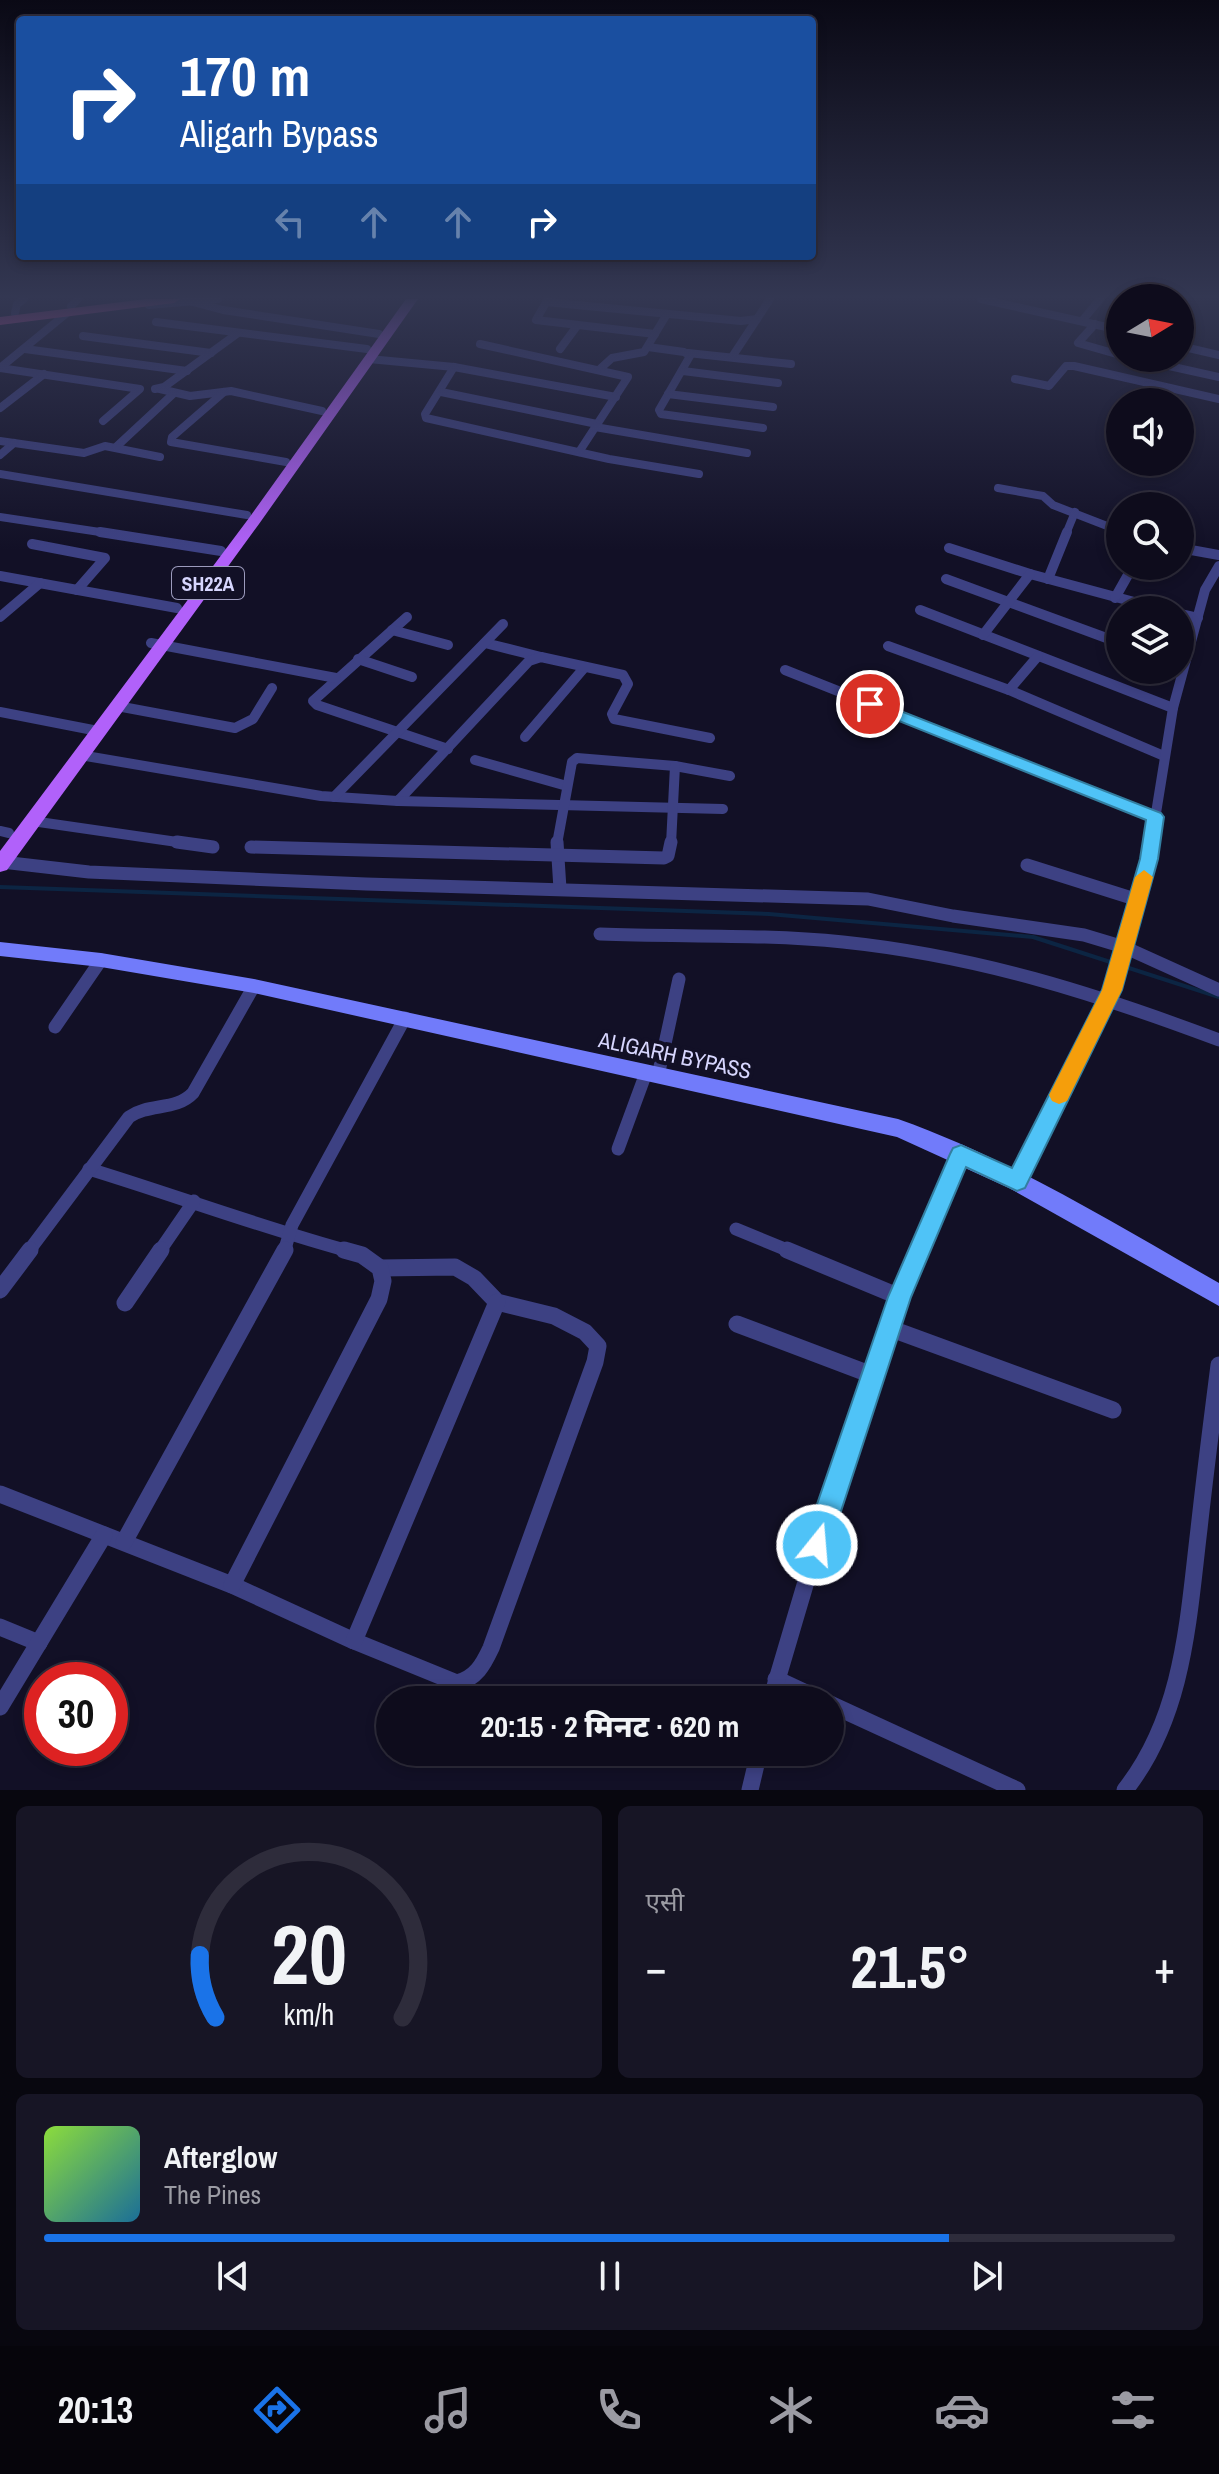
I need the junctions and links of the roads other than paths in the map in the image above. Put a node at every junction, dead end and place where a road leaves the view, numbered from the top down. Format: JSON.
{"nodes":[{"id":1,"x":31,"y":383,"type":"edge"},
{"id":2,"x":99,"y":383,"type":"edge"},
{"id":3,"x":170,"y":383,"type":"edge"},
{"id":4,"x":345,"y":383,"type":"edge"},
{"id":5,"x":347,"y":383,"type":"edge"},
{"id":6,"x":446,"y":383,"type":"edge"},
{"id":7,"x":538,"y":383,"type":"edge"},
{"id":8,"x":625,"y":383,"type":"edge"},
{"id":9,"x":675,"y":383,"type":"edge"},
{"id":10,"x":774,"y":383,"type":"edge"},
{"id":11,"x":778,"y":383,"type":"dead end"},
{"id":12,"x":1032,"y":383,"type":"edge"},
{"id":13,"x":1052,"y":383,"type":"edge"},
{"id":14,"x":1147,"y":383,"type":"edge"},
{"id":15,"x":140,"y":389,"type":"junction"},
{"id":16,"x":160,"y":389,"type":"junction"},
{"id":17,"x":224,"y":392,"type":"junction"},
{"id":18,"x":441,"y":392,"type":"junction"},
{"id":19,"x":173,"y":394,"type":"junction"},
{"id":20,"x":668,"y":394,"type":"junction"},
{"id":21,"x":616,"y":397,"type":"junction"},
{"id":22,"x":1219,"y":399,"type":"edge"},
{"id":23,"x":4,"y":401,"type":"edge"},
{"id":24,"x":773,"y":407,"type":"dead end"},
{"id":25,"x":0,"y":408,"type":"edge"},
{"id":26,"x":322,"y":411,"type":"junction"},
{"id":27,"x":103,"y":421,"type":"dead end"},
{"id":28,"x":596,"y":426,"type":"junction"},
{"id":29,"x":763,"y":428,"type":"dead end"},
{"id":30,"x":0,"y":441,"type":"edge"},
{"id":31,"x":14,"y":443,"type":"junction"},
{"id":32,"x":116,"y":447,"type":"junction"},
{"id":33,"x":579,"y":452,"type":"junction"},
{"id":34,"x":747,"y":453,"type":"dead end"},
{"id":35,"x":0,"y":455,"type":"edge"},
{"id":36,"x":160,"y":457,"type":"dead end"},
{"id":37,"x":286,"y":462,"type":"junction"},
{"id":38,"x":0,"y":474,"type":"edge"},
{"id":39,"x":699,"y":474,"type":"dead end"},
{"id":40,"x":998,"y":488,"type":"dead end"},
{"id":41,"x":1075,"y":512,"type":"junction"},
{"id":42,"x":247,"y":515,"type":"junction"},
{"id":43,"x":0,"y":517,"type":"edge"},
{"id":44,"x":1106,"y":525,"type":"edge"},
{"id":45,"x":32,"y":544,"type":"dead end"},
{"id":46,"x":949,"y":548,"type":"dead end"},
{"id":47,"x":221,"y":551,"type":"junction"},
{"id":48,"x":1194,"y":551,"type":"edge"},
{"id":49,"x":1219,"y":555,"type":"edge"},
{"id":50,"x":1219,"y":566,"type":"edge"},
{"id":51,"x":1030,"y":574,"type":"junction"},
{"id":52,"x":0,"y":576,"type":"edge"},
{"id":53,"x":946,"y":579,"type":"dead end"},
{"id":54,"x":1048,"y":579,"type":"junction"},
{"id":55,"x":40,"y":583,"type":"junction"},
{"id":56,"x":77,"y":590,"type":"junction"},
{"id":57,"x":1108,"y":596,"type":"edge"},
{"id":58,"x":1010,"y":603,"type":"junction"},
{"id":59,"x":177,"y":608,"type":"junction"},
{"id":60,"x":920,"y":610,"type":"dead end"},
{"id":61,"x":0,"y":617,"type":"edge"},
{"id":62,"x":407,"y":617,"type":"dead end"},
{"id":63,"x":1194,"y":617,"type":"edge"},
{"id":64,"x":1198,"y":618,"type":"junction"},
{"id":65,"x":503,"y":624,"type":"dead end"},
{"id":66,"x":392,"y":630,"type":"junction"},
{"id":67,"x":1194,"y":630,"type":"edge"},
{"id":68,"x":983,"y":635,"type":"junction"},
{"id":69,"x":1106,"y":638,"type":"edge"},
{"id":70,"x":485,"y":643,"type":"junction"},
{"id":71,"x":157,"y":644,"type":"junction"},
{"id":72,"x":448,"y":645,"type":"dead end"},
{"id":73,"x":888,"y":646,"type":"dead end"},
{"id":74,"x":1038,"y":656,"type":"junction"},
{"id":75,"x":541,"y":657,"type":"junction"},
{"id":76,"x":358,"y":659,"type":"junction"},
{"id":77,"x":584,"y":668,"type":"junction"},
{"id":78,"x":785,"y":670,"type":"dead end"},
{"id":79,"x":412,"y":677,"type":"dead end"},
{"id":80,"x":336,"y":678,"type":"junction"},
{"id":81,"x":1178,"y":684,"type":"edge"},
{"id":82,"x":272,"y":688,"type":"dead end"},
{"id":83,"x":1009,"y":690,"type":"junction"},
{"id":84,"x":117,"y":706,"type":"junction"},
{"id":85,"x":1173,"y":708,"type":"junction"},
{"id":86,"x":0,"y":712,"type":"edge"},
{"id":87,"x":92,"y":729,"type":"junction"},
{"id":88,"x":399,"y":731,"type":"junction"},
{"id":89,"x":525,"y":737,"type":"dead end"},
{"id":90,"x":710,"y":738,"type":"dead end"},
{"id":91,"x":448,"y":749,"type":"junction"},
{"id":92,"x":80,"y":755,"type":"junction"},
{"id":93,"x":1164,"y":756,"type":"junction"},
{"id":94,"x":475,"y":760,"type":"dead end"},
{"id":95,"x":675,"y":766,"type":"junction"},
{"id":96,"x":730,"y":776,"type":"dead end"},
{"id":97,"x":567,"y":786,"type":"junction"},
{"id":98,"x":334,"y":797,"type":"junction"},
{"id":99,"x":398,"y":801,"type":"junction"},
{"id":100,"x":562,"y":804,"type":"junction"},
{"id":101,"x":672,"y":808,"type":"junction"},
{"id":102,"x":723,"y":809,"type":"dead end"},
{"id":103,"x":1155,"y":817,"type":"junction"},
{"id":104,"x":32,"y":821,"type":"junction"},
{"id":105,"x":213,"y":847,"type":"dead end"},
{"id":106,"x":251,"y":847,"type":"dead end"},
{"id":107,"x":2,"y":848,"type":"edge"},
{"id":108,"x":556,"y":854,"type":"junction"},
{"id":109,"x":1027,"y":865,"type":"dead end"},
{"id":110,"x":560,"y":889,"type":"junction"},
{"id":111,"x":1138,"y":900,"type":"junction"},
{"id":112,"x":600,"y":934,"type":"dead end"},
{"id":113,"x":0,"y":937,"type":"edge"},
{"id":114,"x":0,"y":949,"type":"edge"},
{"id":115,"x":1123,"y":951,"type":"junction"},
{"id":116,"x":94,"y":959,"type":"junction"},
{"id":117,"x":679,"y":979,"type":"dead end"},
{"id":118,"x":254,"y":986,"type":"junction"},
{"id":119,"x":1219,"y":990,"type":"edge"},
{"id":120,"x":1110,"y":994,"type":"junction"},
{"id":121,"x":405,"y":1018,"type":"junction"},
{"id":122,"x":55,"y":1027,"type":"dead end"},
{"id":123,"x":1219,"y":1040,"type":"edge"},
{"id":124,"x":652,"y":1075,"type":"junction"},
{"id":125,"x":618,"y":1149,"type":"dead end"},
{"id":126,"x":961,"y":1154,"type":"junction"},
{"id":127,"x":89,"y":1169,"type":"junction"},
{"id":128,"x":1017,"y":1181,"type":"junction"},
{"id":129,"x":194,"y":1201,"type":"junction"},
{"id":130,"x":736,"y":1229,"type":"dead end"},
{"id":131,"x":289,"y":1235,"type":"junction"},
{"id":132,"x":380,"y":1268,"type":"junction"},
{"id":133,"x":0,"y":1290,"type":"edge"},
{"id":134,"x":1219,"y":1295,"type":"edge"},
{"id":135,"x":900,"y":1297,"type":"junction"},
{"id":136,"x":497,"y":1302,"type":"junction"},
{"id":137,"x":125,"y":1303,"type":"dead end"},
{"id":138,"x":737,"y":1324,"type":"dead end"},
{"id":139,"x":889,"y":1328,"type":"junction"},
{"id":140,"x":1219,"y":1365,"type":"edge"},
{"id":141,"x":872,"y":1375,"type":"junction"},
{"id":142,"x":1113,"y":1410,"type":"dead end"},
{"id":143,"x":0,"y":1494,"type":"edge"},
{"id":144,"x":104,"y":1535,"type":"junction"},
{"id":145,"x":124,"y":1542,"type":"junction"},
{"id":146,"x":232,"y":1585,"type":"junction"},
{"id":147,"x":0,"y":1627,"type":"edge"},
{"id":148,"x":354,"y":1641,"type":"junction"},
{"id":149,"x":39,"y":1643,"type":"junction"},
{"id":150,"x":776,"y":1679,"type":"junction"},
{"id":151,"x":774,"y":1686,"type":"edge"},
{"id":152,"x":791,"y":1686,"type":"edge"},
{"id":153,"x":0,"y":1707,"type":"edge"},
{"id":154,"x":844,"y":1710,"type":"edge"},
{"id":155,"x":756,"y":1766,"type":"edge"},
{"id":156,"x":750,"y":1790,"type":"edge"},
{"id":157,"x":1017,"y":1790,"type":"edge"},
{"id":158,"x":1125,"y":1790,"type":"edge"}],
"edges":[{"from":1,"to":23,"type":"street"},
{"from":2,"to":15,"type":"street"},
{"from":3,"to":16,"type":"street"},
{"from":4,"to":26,"type":"main road","number":"SH22A"},
{"from":5,"to":71,"type":"main road","number":"SH22A"},
{"from":6,"to":18,"type":"street"},
{"from":7,"to":21,"type":"street"},
{"from":8,"to":21,"type":"street"},
{"from":9,"to":20,"type":"street"},
{"from":10,"to":11,"type":"street"},
{"from":12,"to":13,"type":"street"},
{"from":14,"to":22,"type":"street"},
{"from":15,"to":16,"type":"street"},
{"from":15,"to":27,"type":"street"},
{"from":16,"to":19,"type":"street"},
{"from":17,"to":19,"type":"street"},
{"from":17,"to":26,"type":"street"},
{"from":17,"to":37,"type":"street"},
{"from":18,"to":28,"type":"street"},
{"from":18,"to":33,"type":"street"},
{"from":19,"to":32,"type":"street"},
{"from":20,"to":24,"type":"street"},
{"from":20,"to":29,"type":"street"},
{"from":21,"to":28,"type":"street"},
{"from":23,"to":25,"type":"street"},
{"from":26,"to":37,"type":"main road","number":"SH22A"},
{"from":28,"to":33,"type":"street"},
{"from":28,"to":34,"type":"street"},
{"from":30,"to":31,"type":"street"},
{"from":31,"to":32,"type":"street"},
{"from":31,"to":35,"type":"street"},
{"from":32,"to":36,"type":"street"},
{"from":33,"to":39,"type":"street"},
{"from":37,"to":42,"type":"main road","number":"SH22A"},
{"from":38,"to":42,"type":"street"},
{"from":40,"to":41,"type":"street"},
{"from":41,"to":44,"type":"street"},
{"from":41,"to":54,"type":"street"},
{"from":42,"to":47,"type":"main road","number":"SH22A"},
{"from":43,"to":47,"type":"street"},
{"from":45,"to":56,"type":"street"},
{"from":46,"to":51,"type":"street"},
{"from":47,"to":59,"type":"main road","number":"SH22A"},
{"from":48,"to":49,"type":"street"},
{"from":50,"to":64,"type":"street"},
{"from":51,"to":54,"type":"street"},
{"from":51,"to":58,"type":"street"},
{"from":52,"to":55,"type":"street"},
{"from":53,"to":58,"type":"street"},
{"from":54,"to":57,"type":"street"},
{"from":55,"to":56,"type":"street"},
{"from":55,"to":61,"type":"street"},
{"from":56,"to":59,"type":"street"},
{"from":58,"to":68,"type":"street"},
{"from":58,"to":69,"type":"street"},
{"from":59,"to":71,"type":"main road","number":"SH22A"},
{"from":60,"to":68,"type":"street"},
{"from":62,"to":66,"type":"street"},
{"from":63,"to":64,"type":"street"},
{"from":64,"to":67,"type":"street"},
{"from":65,"to":70,"type":"street"},
{"from":66,"to":72,"type":"street"},
{"from":66,"to":76,"type":"street"},
{"from":68,"to":74,"type":"street"},
{"from":70,"to":75,"type":"street"},
{"from":70,"to":88,"type":"street"},
{"from":71,"to":80,"type":"street"},
{"from":71,"to":84,"type":"main road","number":"SH22A"},
{"from":71,"to":87,"type":"main road","number":"SH22A"},
{"from":73,"to":83,"type":"street"},
{"from":74,"to":83,"type":"street"},
{"from":74,"to":85,"type":"street"},
{"from":75,"to":77,"type":"street"},
{"from":75,"to":91,"type":"street"},
{"from":76,"to":79,"type":"street"},
{"from":76,"to":80,"type":"street"},
{"from":77,"to":89,"type":"street"},
{"from":77,"to":90,"type":"street"},
{"from":78,"to":103,"type":"street"},
{"from":80,"to":88,"type":"street"},
{"from":81,"to":85,"type":"street"},
{"from":82,"to":84,"type":"street"},
{"from":83,"to":93,"type":"street"},
{"from":84,"to":87,"type":"main road","number":"SH22A"},
{"from":85,"to":93,"type":"street"},
{"from":86,"to":87,"type":"street"},
{"from":87,"to":92,"type":"main road","number":"SH22A"},
{"from":87,"to":107,"type":"main road","number":"SH22A"},
{"from":88,"to":91,"type":"street"},
{"from":88,"to":98,"type":"street"},
{"from":91,"to":99,"type":"street"},
{"from":92,"to":98,"type":"street"},
{"from":92,"to":104,"type":"main road","number":"SH22A"},
{"from":93,"to":103,"type":"street"},
{"from":94,"to":97,"type":"street"},
{"from":95,"to":96,"type":"street"},
{"from":95,"to":97,"type":"street"},
{"from":95,"to":101,"type":"street"},
{"from":97,"to":100,"type":"street"},
{"from":98,"to":99,"type":"street"},
{"from":99,"to":100,"type":"street"},
{"from":100,"to":101,"type":"street"},
{"from":100,"to":108,"type":"street"},
{"from":101,"to":102,"type":"street"},
{"from":101,"to":108,"type":"street"},
{"from":103,"to":111,"type":"street"},
{"from":104,"to":105,"type":"street"},
{"from":104,"to":107,"type":"main road","number":"SH22A"},
{"from":106,"to":108,"type":"street"},
{"from":107,"to":110,"type":"street"},
{"from":108,"to":110,"type":"street"},
{"from":109,"to":111,"type":"street"},
{"from":110,"to":115,"type":"street"},
{"from":111,"to":115,"type":"street"},
{"from":112,"to":120,"type":"street"},
{"from":113,"to":116,"type":"main road","name":"ALIGARH BYPASS"},
{"from":114,"to":116,"type":"main road","name":"ALIGARH BYPASS"},
{"from":115,"to":119,"type":"street"},
{"from":115,"to":120,"type":"street"},
{"from":116,"to":118,"type":"main road","name":"ALIGARH BYPASS"},
{"from":116,"to":122,"type":"street"},
{"from":117,"to":124,"type":"street"},
{"from":118,"to":121,"type":"main road","name":"ALIGARH BYPASS"},
{"from":118,"to":127,"type":"street"},
{"from":120,"to":123,"type":"street"},
{"from":120,"to":128,"type":"street"},
{"from":121,"to":124,"type":"main road","name":"ALIGARH BYPASS"},
{"from":121,"to":131,"type":"street"},
{"from":124,"to":125,"type":"street"},
{"from":124,"to":126,"type":"main road","name":"ALIGARH BYPASS"},
{"from":126,"to":128,"type":"main road","name":"ALIGARH BYPASS"},
{"from":126,"to":135,"type":"street"},
{"from":127,"to":129,"type":"street"},
{"from":127,"to":133,"type":"street"},
{"from":128,"to":134,"type":"main road","name":"ALIGARH BYPASS"},
{"from":129,"to":131,"type":"street"},
{"from":129,"to":137,"type":"street"},
{"from":130,"to":135,"type":"street"},
{"from":131,"to":132,"type":"street"},
{"from":131,"to":145,"type":"street"},
{"from":132,"to":136,"type":"street"},
{"from":132,"to":146,"type":"street"},
{"from":135,"to":139,"type":"street"},
{"from":136,"to":148,"type":"street"},
{"from":136,"to":148,"type":"street"},
{"from":138,"to":141,"type":"street"},
{"from":139,"to":141,"type":"street"},
{"from":139,"to":142,"type":"street"},
{"from":140,"to":158,"type":"street"},
{"from":141,"to":150,"type":"street"},
{"from":143,"to":144,"type":"street"},
{"from":144,"to":145,"type":"street"},
{"from":144,"to":149,"type":"street"},
{"from":145,"to":146,"type":"street"},
{"from":146,"to":148,"type":"street"},
{"from":147,"to":149,"type":"street"},
{"from":149,"to":153,"type":"street"},
{"from":150,"to":151,"type":"street"},
{"from":150,"to":152,"type":"street"},
{"from":154,"to":157,"type":"street"},
{"from":155,"to":156,"type":"street"}]}
